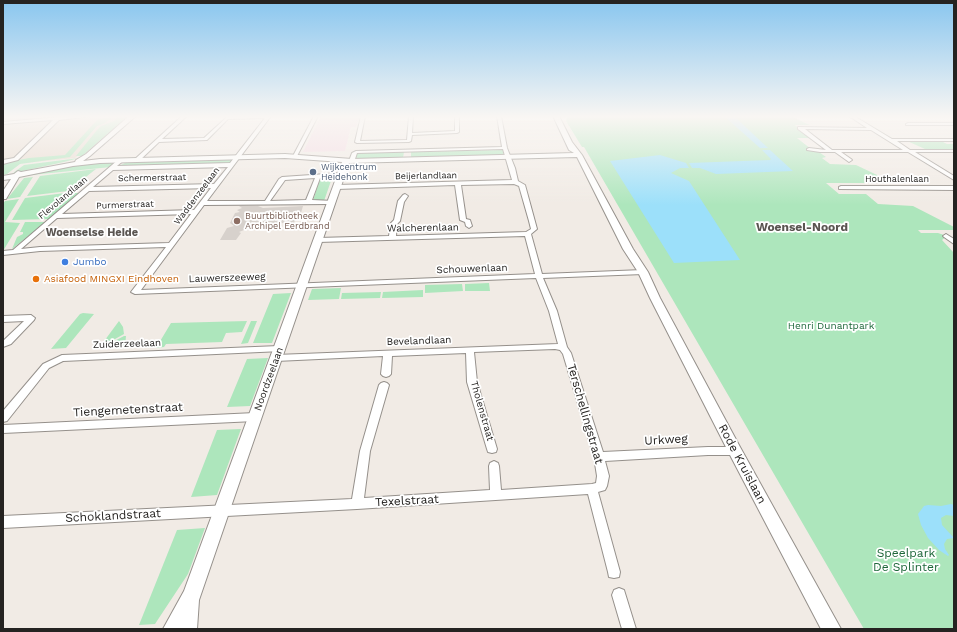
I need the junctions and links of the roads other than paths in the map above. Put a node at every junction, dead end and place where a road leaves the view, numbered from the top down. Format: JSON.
{"nodes":[{"id":1,"x":29,"y":145,"type":"edge"},
{"id":2,"x":99,"y":145,"type":"edge"},
{"id":3,"x":153,"y":145,"type":"edge"},
{"id":4,"x":246,"y":145,"type":"edge"},
{"id":5,"x":301,"y":145,"type":"edge"},
{"id":6,"x":408,"y":145,"type":"edge"},
{"id":7,"x":571,"y":145,"type":"edge"},
{"id":8,"x":826,"y":145,"type":"edge"},
{"id":9,"x":900,"y":145,"type":"edge"},
{"id":10,"x":505,"y":148,"type":"joint"},
{"id":11,"x":809,"y":149,"type":"dead end"},
{"id":12,"x":408,"y":151,"type":"junction"},
{"id":13,"x":834,"y":151,"type":"junction"},
{"id":14,"x":909,"y":151,"type":"junction"},
{"id":15,"x":954,"y":151,"type":"edge"},
{"id":16,"x":577,"y":155,"type":"junction"},
{"id":17,"x":295,"y":156,"type":"junction"},
{"id":18,"x":507,"y":157,"type":"junction"},
{"id":19,"x":237,"y":158,"type":"junction"},
{"id":20,"x":82,"y":160,"type":"junction"},
{"id":21,"x":121,"y":160,"type":"junction"},
{"id":22,"x":137,"y":160,"type":"junction"},
{"id":23,"x":407,"y":160,"type":"junction"},
{"id":24,"x":849,"y":160,"type":"dead end"},
{"id":25,"x":349,"y":161,"type":"junction"},
{"id":26,"x":3,"y":162,"type":"edge"},
{"id":27,"x":231,"y":165,"type":"junction"},
{"id":28,"x":113,"y":168,"type":"junction"},
{"id":29,"x":18,"y":175,"type":"junction"},
{"id":30,"x":3,"y":177,"type":"edge"},
{"id":31,"x":318,"y":178,"type":"junction"},
{"id":32,"x":954,"y":178,"type":"edge"},
{"id":33,"x":339,"y":181,"type":"junction"},
{"id":34,"x":515,"y":182,"type":"junction"},
{"id":35,"x":458,"y":184,"type":"junction"},
{"id":36,"x":406,"y":185,"type":"junction"},
{"id":37,"x":216,"y":186,"type":"junction"},
{"id":38,"x":841,"y":188,"type":"dead end"},
{"id":39,"x":954,"y":188,"type":"edge"},
{"id":40,"x":88,"y":189,"type":"junction"},
{"id":41,"x":3,"y":197,"type":"edge"},
{"id":42,"x":332,"y":202,"type":"junction"},
{"id":43,"x":204,"y":203,"type":"junction"},
{"id":44,"x":266,"y":203,"type":"junction"},
{"id":45,"x":308,"y":203,"type":"junction"},
{"id":46,"x":196,"y":212,"type":"junction"},
{"id":47,"x":55,"y":216,"type":"junction"},
{"id":48,"x":528,"y":234,"type":"junction"},
{"id":49,"x":470,"y":236,"type":"junction"},
{"id":50,"x":954,"y":236,"type":"edge"},
{"id":51,"x":392,"y":238,"type":"junction"},
{"id":52,"x":318,"y":240,"type":"junction"},
{"id":53,"x":954,"y":242,"type":"edge"},
{"id":54,"x":171,"y":245,"type":"junction"},
{"id":55,"x":16,"y":250,"type":"junction"},
{"id":56,"x":3,"y":253,"type":"edge"},
{"id":57,"x":640,"y":272,"type":"junction"},
{"id":58,"x":539,"y":277,"type":"junction"},
{"id":59,"x":302,"y":286,"type":"junction"},
{"id":60,"x":154,"y":291,"type":"joint"},
{"id":61,"x":3,"y":319,"type":"edge"},
{"id":62,"x":3,"y":344,"type":"edge"},
{"id":63,"x":563,"y":348,"type":"junction"},
{"id":64,"x":470,"y":350,"type":"junction"},
{"id":65,"x":278,"y":353,"type":"junction"},
{"id":66,"x":388,"y":354,"type":"junction"},
{"id":67,"x":386,"y":374,"type":"dead end"},
{"id":68,"x":384,"y":385,"type":"dead end"},
{"id":69,"x":3,"y":418,"type":"edge"},
{"id":70,"x":255,"y":418,"type":"junction"},
{"id":71,"x":3,"y":429,"type":"edge"},
{"id":72,"x":492,"y":449,"type":"dead end"},
{"id":73,"x":735,"y":451,"type":"junction"},
{"id":74,"x":599,"y":456,"type":"junction"},
{"id":75,"x":494,"y":466,"type":"dead end"},
{"id":76,"x":592,"y":489,"type":"junction"},
{"id":77,"x":496,"y":496,"type":"junction"},
{"id":78,"x":357,"y":504,"type":"junction"},
{"id":79,"x":222,"y":510,"type":"junction"},
{"id":80,"x":3,"y":522,"type":"edge"},
{"id":81,"x":614,"y":572,"type":"dead end"},
{"id":82,"x":620,"y":595,"type":"dead end"},
{"id":83,"x":191,"y":596,"type":"junction"},
{"id":84,"x":173,"y":629,"type":"edge"},
{"id":85,"x":187,"y":629,"type":"edge"},
{"id":86,"x":629,"y":629,"type":"edge"},
{"id":87,"x":831,"y":629,"type":"edge"}],
"edges":[{"from":1,"to":26,"type":"street"},
{"from":2,"to":20,"type":"street"},
{"from":3,"to":22,"type":"street"},
{"from":4,"to":19,"type":"street","name":"Waddenzeelaan"},
{"from":5,"to":17,"type":"street"},
{"from":6,"to":12,"type":"street"},
{"from":7,"to":16,"type":"street","name":"Rode Kruislaan"},
{"from":8,"to":13,"type":"street"},
{"from":9,"to":14,"type":"street"},
{"from":10,"to":12,"type":"street"},
{"from":10,"to":18,"type":"street"},
{"from":11,"to":13,"type":"street"},
{"from":12,"to":23,"type":"street"},
{"from":12,"to":25,"type":"street"},
{"from":13,"to":14,"type":"street"},
{"from":13,"to":24,"type":"street"},
{"from":14,"to":15,"type":"street"},
{"from":14,"to":32,"type":"street"},
{"from":16,"to":18,"type":"street"},
{"from":16,"to":57,"type":"street","name":"Rode Kruislaan"},
{"from":17,"to":19,"type":"street"},
{"from":17,"to":25,"type":"street"},
{"from":18,"to":23,"type":"street"},
{"from":18,"to":34,"type":"street"},
{"from":19,"to":22,"type":"street"},
{"from":19,"to":27,"type":"street","name":"Waddenzeelaan"},
{"from":20,"to":21,"type":"street"},
{"from":20,"to":29,"type":"street"},
{"from":21,"to":22,"type":"street"},
{"from":21,"to":28,"type":"street","name":"Flevolandlaan"},
{"from":23,"to":25,"type":"street"},
{"from":25,"to":33,"type":"street","name":"Noordzeelaan"},
{"from":27,"to":28,"type":"street"},
{"from":27,"to":37,"type":"street","name":"Waddenzeelaan"},
{"from":28,"to":40,"type":"street","name":"Flevolandlaan"},
{"from":29,"to":30,"type":"street"},
{"from":29,"to":41,"type":"street"},
{"from":31,"to":33,"type":"street","name":"Beijerlandlaan"},
{"from":31,"to":44,"type":"street","name":"Beijerlandlaan"},
{"from":31,"to":45,"type":"street"},
{"from":33,"to":36,"type":"street","name":"Beijerlandlaan"},
{"from":33,"to":42,"type":"street","name":"Noordzeelaan"},
{"from":34,"to":35,"type":"street","name":"Beijerlandlaan"},
{"from":34,"to":48,"type":"street"},
{"from":35,"to":36,"type":"street","name":"Beijerlandlaan"},
{"from":35,"to":49,"type":"street"},
{"from":36,"to":51,"type":"street"},
{"from":37,"to":40,"type":"street","name":"Schermerstraat"},
{"from":37,"to":43,"type":"street","name":"Waddenzeelaan"},
{"from":38,"to":39,"type":"street","name":"Houthalenlaan"},
{"from":40,"to":47,"type":"street","name":"Flevolandlaan"},
{"from":42,"to":45,"type":"street"},
{"from":42,"to":52,"type":"street","name":"Noordzeelaan"},
{"from":43,"to":44,"type":"street"},
{"from":43,"to":46,"type":"street","name":"Waddenzeelaan"},
{"from":44,"to":45,"type":"street"},
{"from":46,"to":47,"type":"street","name":"Purmerstraat"},
{"from":46,"to":54,"type":"street","name":"Waddenzeelaan"},
{"from":47,"to":55,"type":"street","name":"Flevolandlaan"},
{"from":48,"to":49,"type":"street","name":"Walcherenlaan"},
{"from":48,"to":58,"type":"street","name":"Terschellingstraat"},
{"from":49,"to":51,"type":"street","name":"Walcherenlaan"},
{"from":50,"to":53,"type":"street"},
{"from":51,"to":52,"type":"street","name":"Walcherenlaan"},
{"from":52,"to":59,"type":"street","name":"Noordzeelaan"},
{"from":54,"to":55,"type":"street"},
{"from":54,"to":60,"type":"street","name":"Waddenzeelaan"},
{"from":55,"to":56,"type":"street"},
{"from":57,"to":58,"type":"street","name":"Schouwenlaan"},
{"from":57,"to":73,"type":"street","name":"Rode Kruislaan"},
{"from":58,"to":59,"type":"street","name":"Schouwenlaan"},
{"from":58,"to":63,"type":"street","name":"Terschellingstraat"},
{"from":59,"to":60,"type":"street","name":"Lauwerszeeweg"},
{"from":59,"to":65,"type":"street","name":"Noordzeelaan"},
{"from":61,"to":62,"type":"street"},
{"from":63,"to":64,"type":"street","name":"Bevelandlaan"},
{"from":63,"to":74,"type":"street","name":"Terschellingstraat"},
{"from":64,"to":66,"type":"street","name":"Bevelandlaan"},
{"from":64,"to":72,"type":"street","name":"Tholenstraat"},
{"from":65,"to":66,"type":"street","name":"Bevelandlaan"},
{"from":65,"to":69,"type":"street","name":"Zuiderzeelaan"},
{"from":65,"to":70,"type":"street","name":"Noordzeelaan"},
{"from":66,"to":67,"type":"street"},
{"from":68,"to":78,"type":"street"},
{"from":70,"to":71,"type":"street","name":"Tiengemetenstraat"},
{"from":70,"to":79,"type":"street","name":"Noordzeelaan"},
{"from":73,"to":74,"type":"street","name":"Urkweg"},
{"from":73,"to":87,"type":"street","name":"Rode Kruislaan"},
{"from":74,"to":76,"type":"street","name":"Terschellingstraat"},
{"from":75,"to":77,"type":"street"},
{"from":76,"to":77,"type":"street","name":"Texelstraat"},
{"from":76,"to":81,"type":"street"},
{"from":77,"to":78,"type":"street","name":"Texelstraat"},
{"from":78,"to":79,"type":"street","name":"Texelstraat"},
{"from":79,"to":80,"type":"street","name":"Schoklandstraat"},
{"from":79,"to":83,"type":"street","name":"Noordzeelaan"},
{"from":82,"to":86,"type":"street"},
{"from":83,"to":84,"type":"street","name":"Noordzeelaan"},
{"from":83,"to":85,"type":"street","name":"Noordzeelaan"}]}
